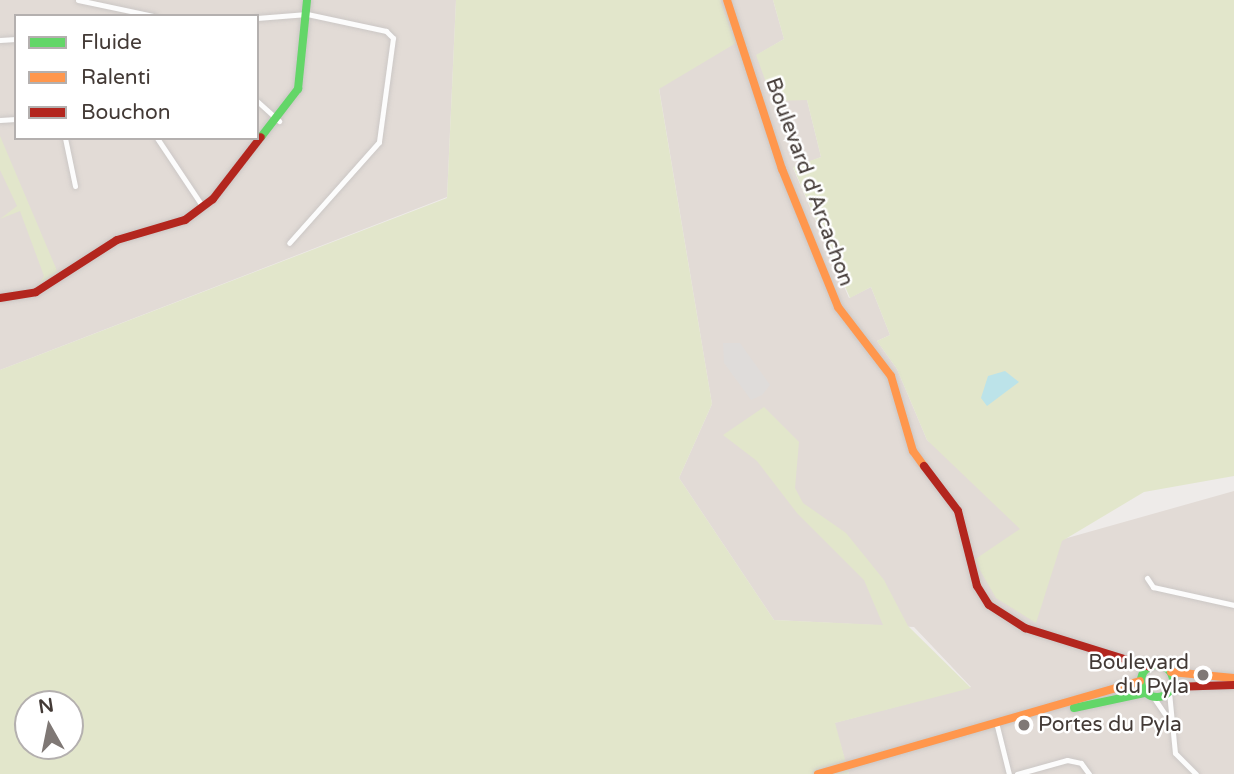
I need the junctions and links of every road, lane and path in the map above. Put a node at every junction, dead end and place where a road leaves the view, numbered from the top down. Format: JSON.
{"nodes":[{"id":1,"x":78,"y":0,"type":"edge"},
{"id":2,"x":307,"y":0,"type":"edge"},
{"id":3,"x":727,"y":0,"type":"edge"},
{"id":4,"x":144,"y":14,"type":"edge"},
{"id":5,"x":307,"y":14,"type":"junction"},
{"id":6,"x":259,"y":18,"type":"edge"},
{"id":7,"x":259,"y":103,"type":"edge"},
{"id":8,"x":279,"y":121,"type":"junction"},
{"id":9,"x":65,"y":140,"type":"edge"},
{"id":10,"x":158,"y":140,"type":"edge"},
{"id":11,"x":75,"y":186,"type":"dead end"},
{"id":12,"x":203,"y":207,"type":"junction"},
{"id":13,"x":289,"y":243,"type":"dead end"},
{"id":14,"x":0,"y":298,"type":"edge"},
{"id":15,"x":1147,"y":578,"type":"dead end"},
{"id":16,"x":1234,"y":605,"type":"edge"},
{"id":17,"x":1128,"y":658,"type":"junction"},
{"id":18,"x":1150,"y":667,"type":"junction"},
{"id":19,"x":1171,"y":672,"type":"junction"},
{"id":20,"x":1234,"y":678,"type":"edge"},
{"id":21,"x":1141,"y":679,"type":"junction"},
{"id":22,"x":1234,"y":685,"type":"edge"},
{"id":23,"x":1171,"y":689,"type":"junction"},
{"id":24,"x":1150,"y":695,"type":"junction"},
{"id":25,"x":1171,"y":725,"type":"junction"},
{"id":26,"x":1000,"y":726,"type":"junction"},
{"id":27,"x":1185,"y":767,"type":"junction"},
{"id":28,"x":818,"y":774,"type":"edge"},
{"id":29,"x":1009,"y":774,"type":"edge"},
{"id":30,"x":1017,"y":774,"type":"edge"},
{"id":31,"x":1089,"y":774,"type":"edge"},
{"id":32,"x":1180,"y":774,"type":"edge"},
{"id":33,"x":1196,"y":774,"type":"edge"}],
"edges":[{"from":1,"to":4,"type":"street"},
{"from":2,"to":5,"type":"main road"},
{"from":3,"to":17,"type":"main road","name":"Boulevard d'Arcachon"},
{"from":5,"to":6,"type":"street"},
{"from":5,"to":8,"type":"main road"},
{"from":5,"to":13,"type":"street"},
{"from":7,"to":8,"type":"street"},
{"from":8,"to":12,"type":"main road"},
{"from":9,"to":11,"type":"street"},
{"from":10,"to":12,"type":"street"},
{"from":12,"to":14,"type":"main road"},
{"from":15,"to":16,"type":"street"},
{"from":17,"to":18,"type":"main road","name":"Boulevard d'Arcachon"},
{"from":17,"to":21,"type":"main road"},
{"from":18,"to":19,"type":"main road","name":"Boulevard d'Arcachon"},
{"from":18,"to":21,"type":"main road"},
{"from":19,"to":20,"type":"main road"},
{"from":19,"to":23,"type":"main road"},
{"from":21,"to":24,"type":"main road"},
{"from":21,"to":26,"type":"main road"},
{"from":22,"to":23,"type":"main road"},
{"from":23,"to":24,"type":"main road"},
{"from":23,"to":25,"type":"street"},
{"from":24,"to":25,"type":"street"},
{"from":24,"to":26,"type":"main road"},
{"from":25,"to":27,"type":"street"},
{"from":26,"to":28,"type":"main road"},
{"from":26,"to":29,"type":"street"},
{"from":27,"to":32,"type":"street"},
{"from":27,"to":33,"type":"street"},
{"from":30,"to":31,"type":"street"}]}
